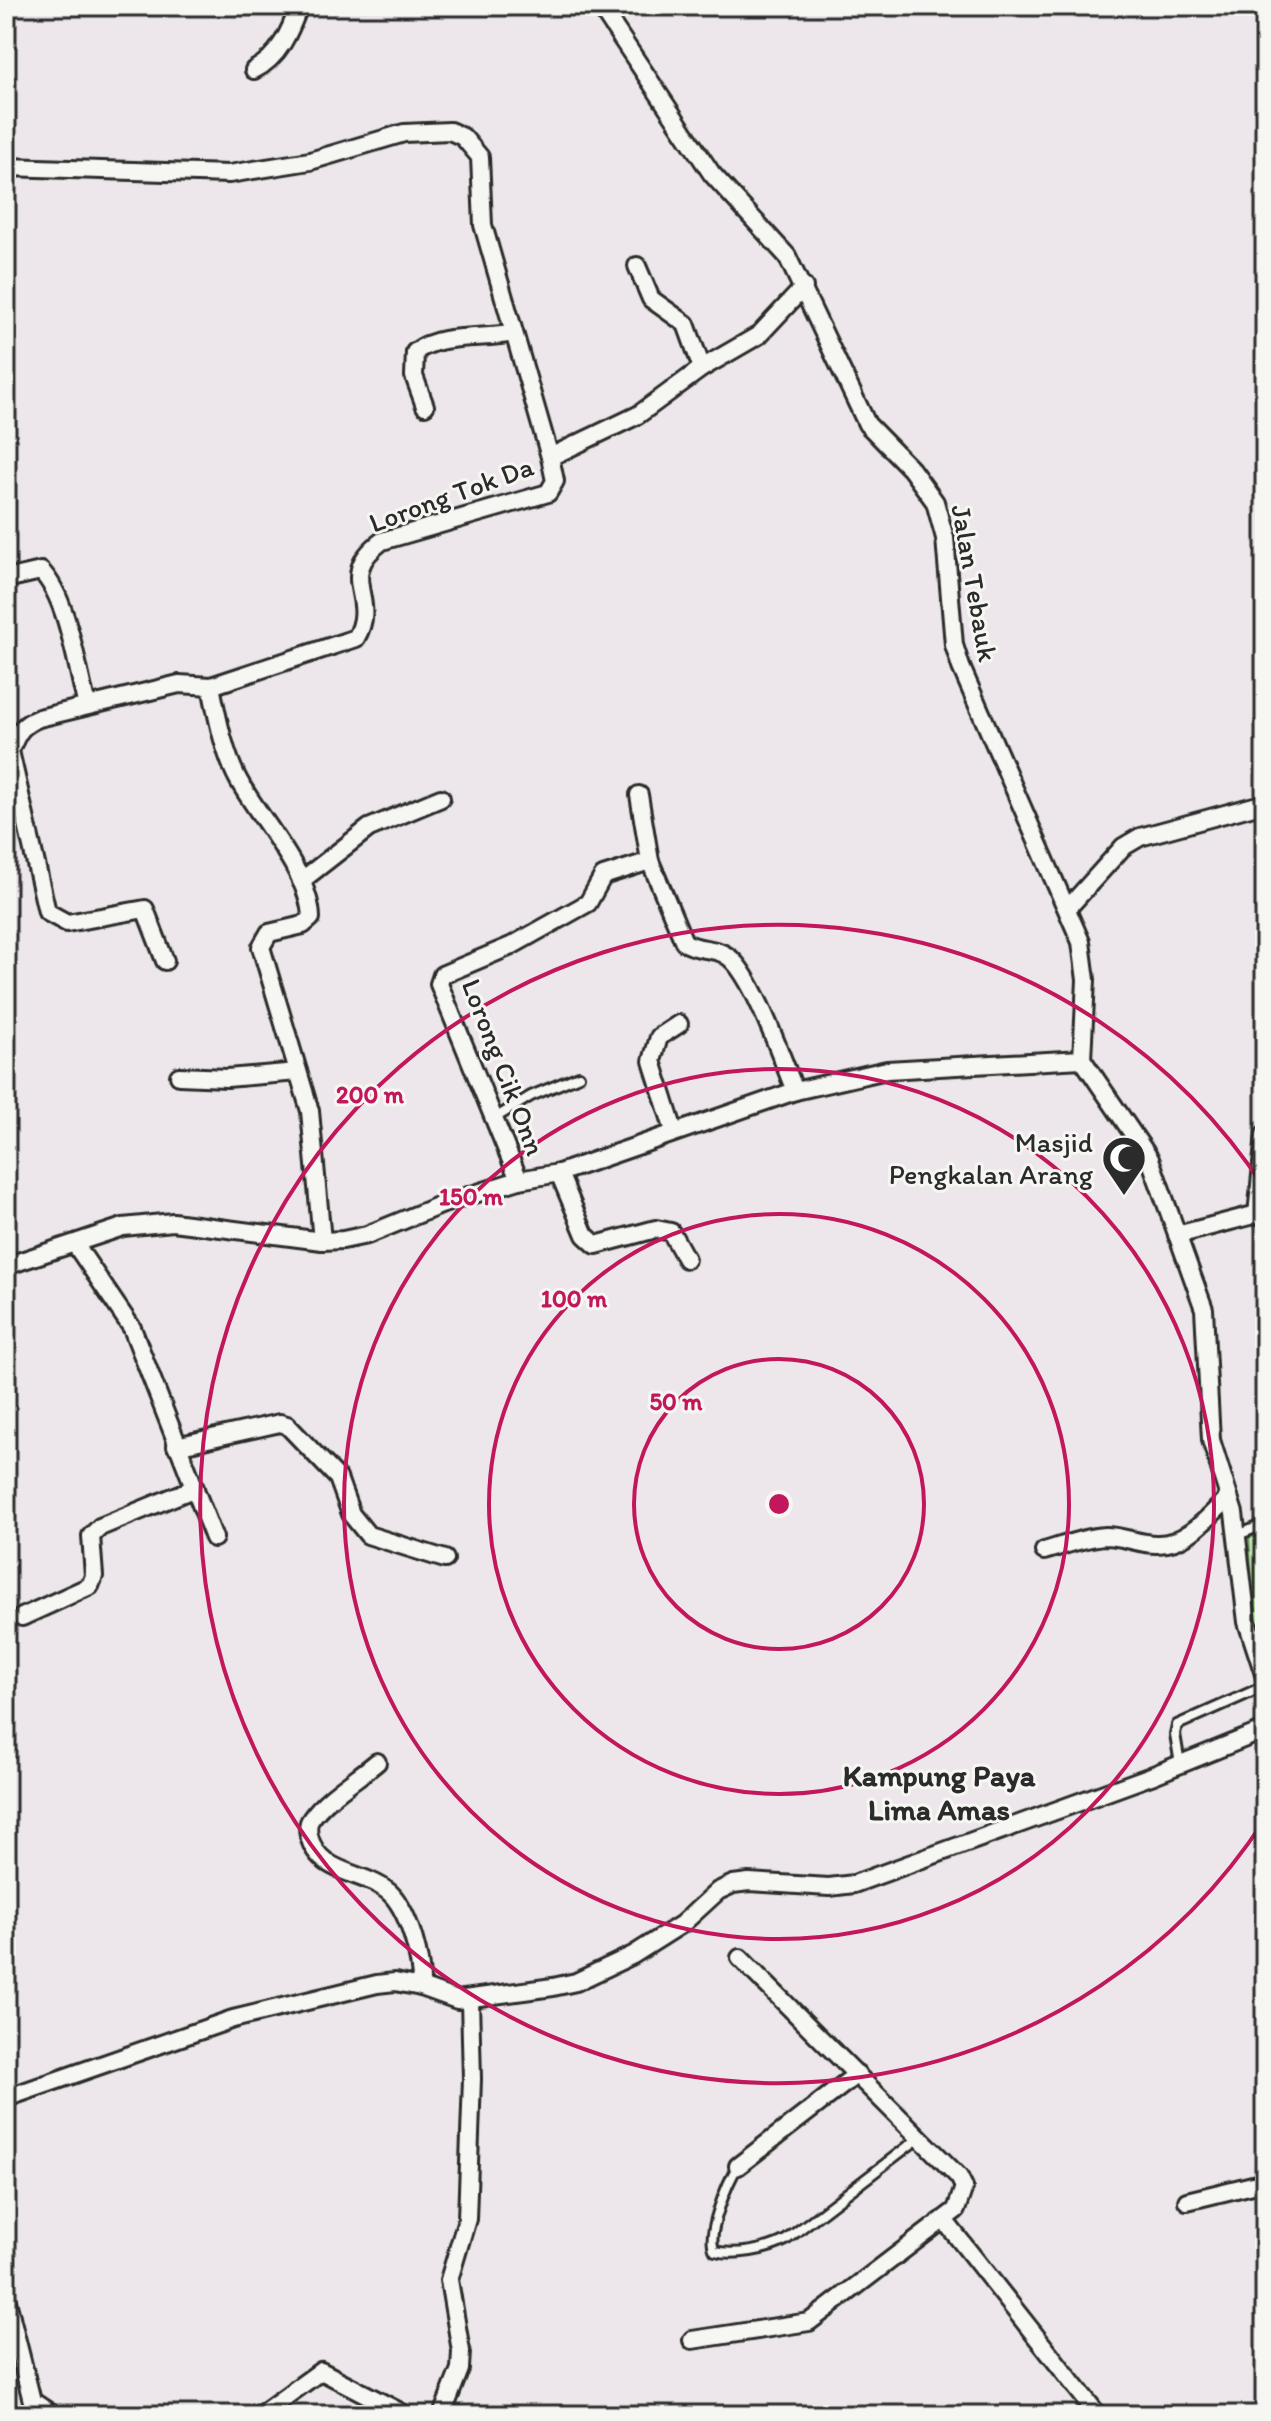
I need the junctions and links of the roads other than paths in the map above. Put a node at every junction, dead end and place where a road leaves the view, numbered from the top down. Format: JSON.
{"nodes":[{"id":1,"x":299,"y":6,"type":"edge"},
{"id":2,"x":600,"y":6,"type":"edge"},
{"id":3,"x":254,"y":70,"type":"dead end"},
{"id":4,"x":6,"y":167,"type":"edge"},
{"id":5,"x":637,"y":266,"type":"dead end"},
{"id":6,"x":804,"y":287,"type":"junction"},
{"id":7,"x":514,"y":333,"type":"junction"},
{"id":8,"x":702,"y":368,"type":"junction"},
{"id":9,"x":425,"y":406,"type":"dead end"},
{"id":10,"x":550,"y":457,"type":"junction"},
{"id":11,"x":6,"y":579,"type":"edge"},
{"id":12,"x":211,"y":686,"type":"junction"},
{"id":13,"x":87,"y":706,"type":"junction"},
{"id":14,"x":639,"y":795,"type":"dead end"},
{"id":15,"x":441,"y":798,"type":"dead end"},
{"id":16,"x":1265,"y":803,"type":"edge"},
{"id":17,"x":650,"y":861,"type":"junction"},
{"id":18,"x":301,"y":881,"type":"junction"},
{"id":19,"x":1068,"y":908,"type":"junction"},
{"id":20,"x":165,"y":961,"type":"dead end"},
{"id":21,"x":679,"y":1024,"type":"dead end"},
{"id":22,"x":1082,"y":1059,"type":"junction"},
{"id":23,"x":298,"y":1072,"type":"junction"},
{"id":24,"x":179,"y":1076,"type":"dead end"},
{"id":25,"x":579,"y":1076,"type":"dead end"},
{"id":26,"x":795,"y":1091,"type":"junction"},
{"id":27,"x":495,"y":1118,"type":"junction"},
{"id":28,"x":674,"y":1131,"type":"junction"},
{"id":29,"x":1265,"y":1134,"type":"edge"},
{"id":30,"x":559,"y":1173,"type":"junction"},
{"id":31,"x":519,"y":1180,"type":"junction"},
{"id":32,"x":1261,"y":1214,"type":"edge"},
{"id":33,"x":1177,"y":1235,"type":"junction"},
{"id":34,"x":322,"y":1241,"type":"junction"},
{"id":35,"x":75,"y":1244,"type":"junction"},
{"id":36,"x":686,"y":1259,"type":"dead end"},
{"id":37,"x":6,"y":1266,"type":"edge"},
{"id":38,"x":176,"y":1446,"type":"junction"},
{"id":39,"x":195,"y":1488,"type":"junction"},
{"id":40,"x":1229,"y":1497,"type":"junction"},
{"id":41,"x":1265,"y":1524,"type":"edge"},
{"id":42,"x":1238,"y":1535,"type":"junction"},
{"id":43,"x":214,"y":1538,"type":"dead end"},
{"id":44,"x":1044,"y":1551,"type":"dead end"},
{"id":45,"x":445,"y":1559,"type":"dead end"},
{"id":46,"x":22,"y":1617,"type":"dead end"},
{"id":47,"x":1265,"y":1677,"type":"edge"},
{"id":48,"x":1265,"y":1686,"type":"edge"},
{"id":49,"x":1265,"y":1730,"type":"edge"},
{"id":50,"x":377,"y":1762,"type":"dead end"},
{"id":51,"x":1181,"y":1764,"type":"junction"},
{"id":52,"x":740,"y":1958,"type":"dead end"},
{"id":53,"x":421,"y":1987,"type":"junction"},
{"id":54,"x":470,"y":2000,"type":"junction"},
{"id":55,"x":857,"y":2074,"type":"junction"},
{"id":56,"x":6,"y":2098,"type":"edge"},
{"id":57,"x":920,"y":2138,"type":"junction"},
{"id":58,"x":738,"y":2166,"type":"joint"},
{"id":59,"x":1265,"y":2182,"type":"edge"},
{"id":60,"x":1187,"y":2201,"type":"dead end"},
{"id":61,"x":944,"y":2220,"type":"junction"},
{"id":62,"x":6,"y":2297,"type":"edge"},
{"id":63,"x":9,"y":2326,"type":"edge"},
{"id":64,"x":692,"y":2340,"type":"dead end"},
{"id":65,"x":32,"y":2408,"type":"edge"},
{"id":66,"x":53,"y":2415,"type":"edge"},
{"id":67,"x":260,"y":2415,"type":"edge"},
{"id":68,"x":406,"y":2415,"type":"edge"},
{"id":69,"x":442,"y":2415,"type":"edge"},
{"id":70,"x":1098,"y":2415,"type":"edge"}],
"edges":[{"from":1,"to":3,"type":"street"},
{"from":2,"to":6,"type":"street","name":"Jalan Tebauk"},
{"from":4,"to":7,"type":"street"},
{"from":5,"to":8,"type":"street"},
{"from":6,"to":8,"type":"street","name":"Lorong Tok Da"},
{"from":6,"to":19,"type":"street","name":"Jalan Tebauk"},
{"from":7,"to":9,"type":"street"},
{"from":7,"to":10,"type":"street"},
{"from":8,"to":10,"type":"street","name":"Lorong Tok Da"},
{"from":10,"to":12,"type":"street","name":"Lorong Tok Da"},
{"from":11,"to":13,"type":"street"},
{"from":12,"to":13,"type":"street","name":"Lorong Tok Da"},
{"from":12,"to":18,"type":"street"},
{"from":13,"to":20,"type":"street","name":"Lorong Tok Da"},
{"from":14,"to":17,"type":"street"},
{"from":15,"to":18,"type":"street"},
{"from":16,"to":19,"type":"street"},
{"from":17,"to":26,"type":"street"},
{"from":17,"to":27,"type":"street","name":"Lorong Cik Onn"},
{"from":18,"to":23,"type":"street"},
{"from":19,"to":22,"type":"street","name":"Jalan Tebauk"},
{"from":21,"to":28,"type":"street"},
{"from":22,"to":26,"type":"street"},
{"from":22,"to":33,"type":"street"},
{"from":23,"to":24,"type":"street"},
{"from":23,"to":34,"type":"street"},
{"from":25,"to":27,"type":"lane"},
{"from":26,"to":28,"type":"street"},
{"from":27,"to":31,"type":"street","name":"Lorong Cik Onn"},
{"from":28,"to":30,"type":"street"},
{"from":29,"to":32,"type":"street"},
{"from":30,"to":31,"type":"street"},
{"from":30,"to":36,"type":"street"},
{"from":31,"to":34,"type":"street"},
{"from":32,"to":33,"type":"street"},
{"from":33,"to":40,"type":"street"},
{"from":34,"to":35,"type":"street"},
{"from":35,"to":37,"type":"street"},
{"from":35,"to":38,"type":"street"},
{"from":38,"to":39,"type":"street"},
{"from":38,"to":45,"type":"street"},
{"from":39,"to":43,"type":"street"},
{"from":39,"to":46,"type":"street"},
{"from":40,"to":42,"type":"street"},
{"from":40,"to":44,"type":"street"},
{"from":41,"to":42,"type":"lane"},
{"from":42,"to":47,"type":"street"},
{"from":48,"to":51,"type":"lane"},
{"from":49,"to":51,"type":"street"},
{"from":50,"to":53,"type":"street"},
{"from":51,"to":54,"type":"street"},
{"from":52,"to":55,"type":"street"},
{"from":53,"to":54,"type":"street"},
{"from":53,"to":56,"type":"street"},
{"from":54,"to":69,"type":"street"},
{"from":55,"to":57,"type":"street"},
{"from":55,"to":58,"type":"street"},
{"from":57,"to":58,"type":"lane"},
{"from":57,"to":61,"type":"street"},
{"from":59,"to":60,"type":"street"},
{"from":61,"to":64,"type":"street"},
{"from":61,"to":70,"type":"street"},
{"from":62,"to":63,"type":"street"},
{"from":63,"to":65,"type":"street"},
{"from":65,"to":66,"type":"street"},
{"from":67,"to":68,"type":"street"}]}
